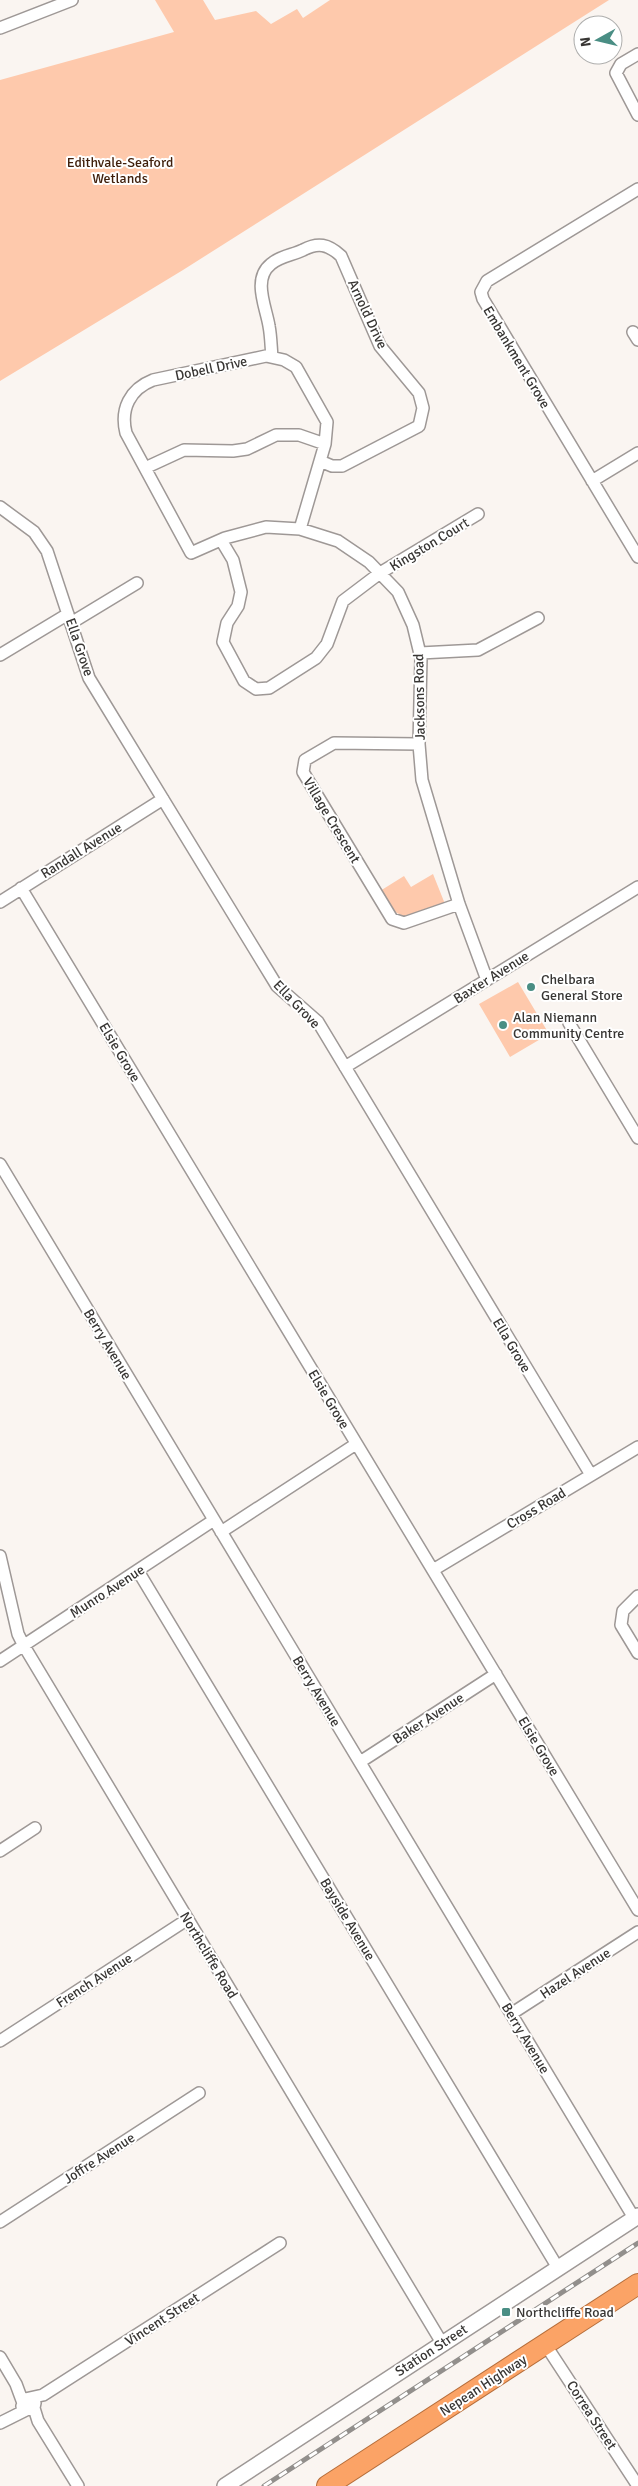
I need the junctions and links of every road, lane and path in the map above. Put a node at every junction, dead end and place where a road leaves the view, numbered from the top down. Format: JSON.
{"nodes":[{"id":1,"x":72,"y":0,"type":"edge"},
{"id":2,"x":0,"y":28,"type":"edge"},
{"id":3,"x":638,"y":54,"type":"edge"},
{"id":4,"x":638,"y":115,"type":"edge"},
{"id":5,"x":638,"y":189,"type":"edge"},
{"id":6,"x":272,"y":357,"type":"junction"},
{"id":7,"x":325,"y":444,"type":"junction"},
{"id":8,"x":638,"y":453,"type":"edge"},
{"id":9,"x":320,"y":461,"type":"junction"},
{"id":10,"x":145,"y":468,"type":"junction"},
{"id":11,"x":592,"y":481,"type":"junction"},
{"id":12,"x":0,"y":507,"type":"edge"},
{"id":13,"x":478,"y":514,"type":"dead end"},
{"id":14,"x":300,"y":529,"type":"junction"},
{"id":15,"x":221,"y":540,"type":"junction"},
{"id":16,"x":191,"y":553,"type":"joint"},
{"id":17,"x":638,"y":557,"type":"edge"},
{"id":18,"x":380,"y":573,"type":"junction"},
{"id":19,"x":137,"y":583,"type":"dead end"},
{"id":20,"x":70,"y":618,"type":"junction"},
{"id":21,"x":538,"y":618,"type":"dead end"},
{"id":22,"x":420,"y":653,"type":"junction"},
{"id":23,"x":0,"y":655,"type":"edge"},
{"id":24,"x":419,"y":744,"type":"junction"},
{"id":25,"x":163,"y":799,"type":"junction"},
{"id":26,"x":638,"y":887,"type":"edge"},
{"id":27,"x":21,"y":888,"type":"junction"},
{"id":28,"x":0,"y":902,"type":"edge"},
{"id":29,"x":459,"y":904,"type":"junction"},
{"id":30,"x":491,"y":977,"type":"junction"},
{"id":31,"x":568,"y":1023,"type":"dead end"},
{"id":32,"x":345,"y":1067,"type":"junction"},
{"id":33,"x":638,"y":1138,"type":"edge"},
{"id":34,"x":0,"y":1164,"type":"edge"},
{"id":35,"x":356,"y":1444,"type":"junction"},
{"id":36,"x":638,"y":1447,"type":"edge"},
{"id":37,"x":591,"y":1475,"type":"junction"},
{"id":38,"x":214,"y":1520,"type":"junction"},
{"id":39,"x":222,"y":1532,"type":"junction"},
{"id":40,"x":0,"y":1556,"type":"edge"},
{"id":41,"x":433,"y":1570,"type":"junction"},
{"id":42,"x":138,"y":1571,"type":"junction"},
{"id":43,"x":638,"y":1596,"type":"edge"},
{"id":44,"x":24,"y":1646,"type":"junction"},
{"id":45,"x":638,"y":1653,"type":"edge"},
{"id":46,"x":0,"y":1661,"type":"edge"},
{"id":47,"x":496,"y":1674,"type":"junction"},
{"id":48,"x":360,"y":1762,"type":"junction"},
{"id":49,"x":35,"y":1828,"type":"dead end"},
{"id":50,"x":0,"y":1851,"type":"edge"},
{"id":51,"x":638,"y":1910,"type":"edge"},
{"id":52,"x":188,"y":1919,"type":"junction"},
{"id":53,"x":638,"y":1932,"type":"edge"},
{"id":54,"x":511,"y":2014,"type":"junction"},
{"id":55,"x":0,"y":2041,"type":"edge"},
{"id":56,"x":199,"y":2093,"type":"dead end"},
{"id":57,"x":636,"y":2217,"type":"edge"},
{"id":58,"x":0,"y":2222,"type":"edge"},
{"id":59,"x":280,"y":2243,"type":"dead end"},
{"id":60,"x":558,"y":2268,"type":"junction"},
{"id":61,"x":638,"y":2284,"type":"edge"},
{"id":62,"x":442,"y":2343,"type":"junction"},
{"id":63,"x":545,"y":2344,"type":"junction"},
{"id":64,"x":0,"y":2357,"type":"edge"},
{"id":65,"x":29,"y":2405,"type":"junction"},
{"id":66,"x":5,"y":2420,"type":"edge"},
{"id":67,"x":78,"y":2486,"type":"edge"},
{"id":68,"x":225,"y":2486,"type":"edge"},
{"id":69,"x":328,"y":2486,"type":"edge"},
{"id":70,"x":638,"y":2486,"type":"edge"}],
"edges":[{"from":1,"to":2,"type":"street"},
{"from":3,"to":4,"type":"street"},
{"from":5,"to":11,"type":"street","name":"Embankment Grove"},
{"from":6,"to":7,"type":"street","name":"Dobell Drive"},
{"from":6,"to":9,"type":"street","name":"Arnold Drive"},
{"from":6,"to":10,"type":"street","name":"Dobell Drive"},
{"from":7,"to":9,"type":"street","name":"Dobell Drive"},
{"from":7,"to":10,"type":"street"},
{"from":8,"to":11,"type":"street"},
{"from":9,"to":14,"type":"street","name":"Dobell Drive"},
{"from":10,"to":16,"type":"street","name":"Dobell Drive"},
{"from":11,"to":17,"type":"street","name":"Embankment Grove"},
{"from":12,"to":20,"type":"street","name":"Ella Grove"},
{"from":13,"to":18,"type":"street","name":"Kingston Court"},
{"from":14,"to":15,"type":"street","name":"Jacksons Road"},
{"from":14,"to":18,"type":"street","name":"Jacksons Road"},
{"from":15,"to":16,"type":"street","name":"Jacksons Road"},
{"from":15,"to":18,"type":"street","name":"Kingston Court"},
{"from":18,"to":22,"type":"street","name":"Jacksons Road"},
{"from":19,"to":20,"type":"street"},
{"from":20,"to":23,"type":"street"},
{"from":20,"to":25,"type":"street","name":"Ella Grove"},
{"from":21,"to":22,"type":"street"},
{"from":22,"to":24,"type":"street","name":"Jacksons Road"},
{"from":24,"to":29,"type":"street","name":"Jacksons Road"},
{"from":24,"to":29,"type":"street","name":"Village Crescent"},
{"from":25,"to":27,"type":"street","name":"Randall Avenue"},
{"from":25,"to":32,"type":"street","name":"Ella Grove"},
{"from":26,"to":30,"type":"street","name":"Baxter Avenue"},
{"from":27,"to":28,"type":"street","name":"Randall Avenue"},
{"from":27,"to":35,"type":"street","name":"Elsie Grove"},
{"from":29,"to":30,"type":"street","name":"Jacksons Road"},
{"from":30,"to":32,"type":"street","name":"Baxter Avenue"},
{"from":31,"to":33,"type":"street"},
{"from":32,"to":37,"type":"street","name":"Ella Grove"},
{"from":34,"to":38,"type":"street","name":"Berry Avenue"},
{"from":35,"to":39,"type":"street"},
{"from":35,"to":41,"type":"street","name":"Elsie Grove"},
{"from":36,"to":37,"type":"street","name":"Cross Road"},
{"from":37,"to":41,"type":"street","name":"Cross Road"},
{"from":38,"to":39,"type":"street","name":"Berry Avenue"},
{"from":38,"to":42,"type":"street","name":"Munro Avenue"},
{"from":39,"to":48,"type":"street","name":"Berry Avenue"},
{"from":40,"to":44,"type":"street","name":"Northcliffe Road"},
{"from":41,"to":47,"type":"street","name":"Elsie Grove"},
{"from":42,"to":44,"type":"street","name":"Munro Avenue"},
{"from":42,"to":60,"type":"street","name":"Bayside Avenue"},
{"from":43,"to":45,"type":"street"},
{"from":44,"to":46,"type":"street","name":"Munro Avenue"},
{"from":44,"to":52,"type":"street","name":"Northcliffe Road"},
{"from":47,"to":48,"type":"street","name":"Baker Avenue"},
{"from":47,"to":51,"type":"street","name":"Elsie Grove"},
{"from":48,"to":54,"type":"street","name":"Berry Avenue"},
{"from":49,"to":50,"type":"street"},
{"from":52,"to":55,"type":"street","name":"French Avenue"},
{"from":52,"to":62,"type":"street","name":"Northcliffe Road"},
{"from":53,"to":54,"type":"street","name":"Hazel Avenue"},
{"from":54,"to":57,"type":"street","name":"Berry Avenue"},
{"from":56,"to":58,"type":"street","name":"Joffre Avenue"},
{"from":57,"to":60,"type":"street","name":"Station Street"},
{"from":59,"to":65,"type":"street","name":"Vincent Street"},
{"from":60,"to":62,"type":"street","name":"Station Street"},
{"from":61,"to":63,"type":"highway","name":"Nepean Highway"},
{"from":62,"to":68,"type":"street","name":"Station Street"},
{"from":63,"to":69,"type":"highway","name":"Nepean Highway"},
{"from":63,"to":70,"type":"street","name":"Correa Street"},
{"from":64,"to":65,"type":"street"},
{"from":65,"to":66,"type":"street","name":"Vincent Street"},
{"from":65,"to":67,"type":"street"}]}
